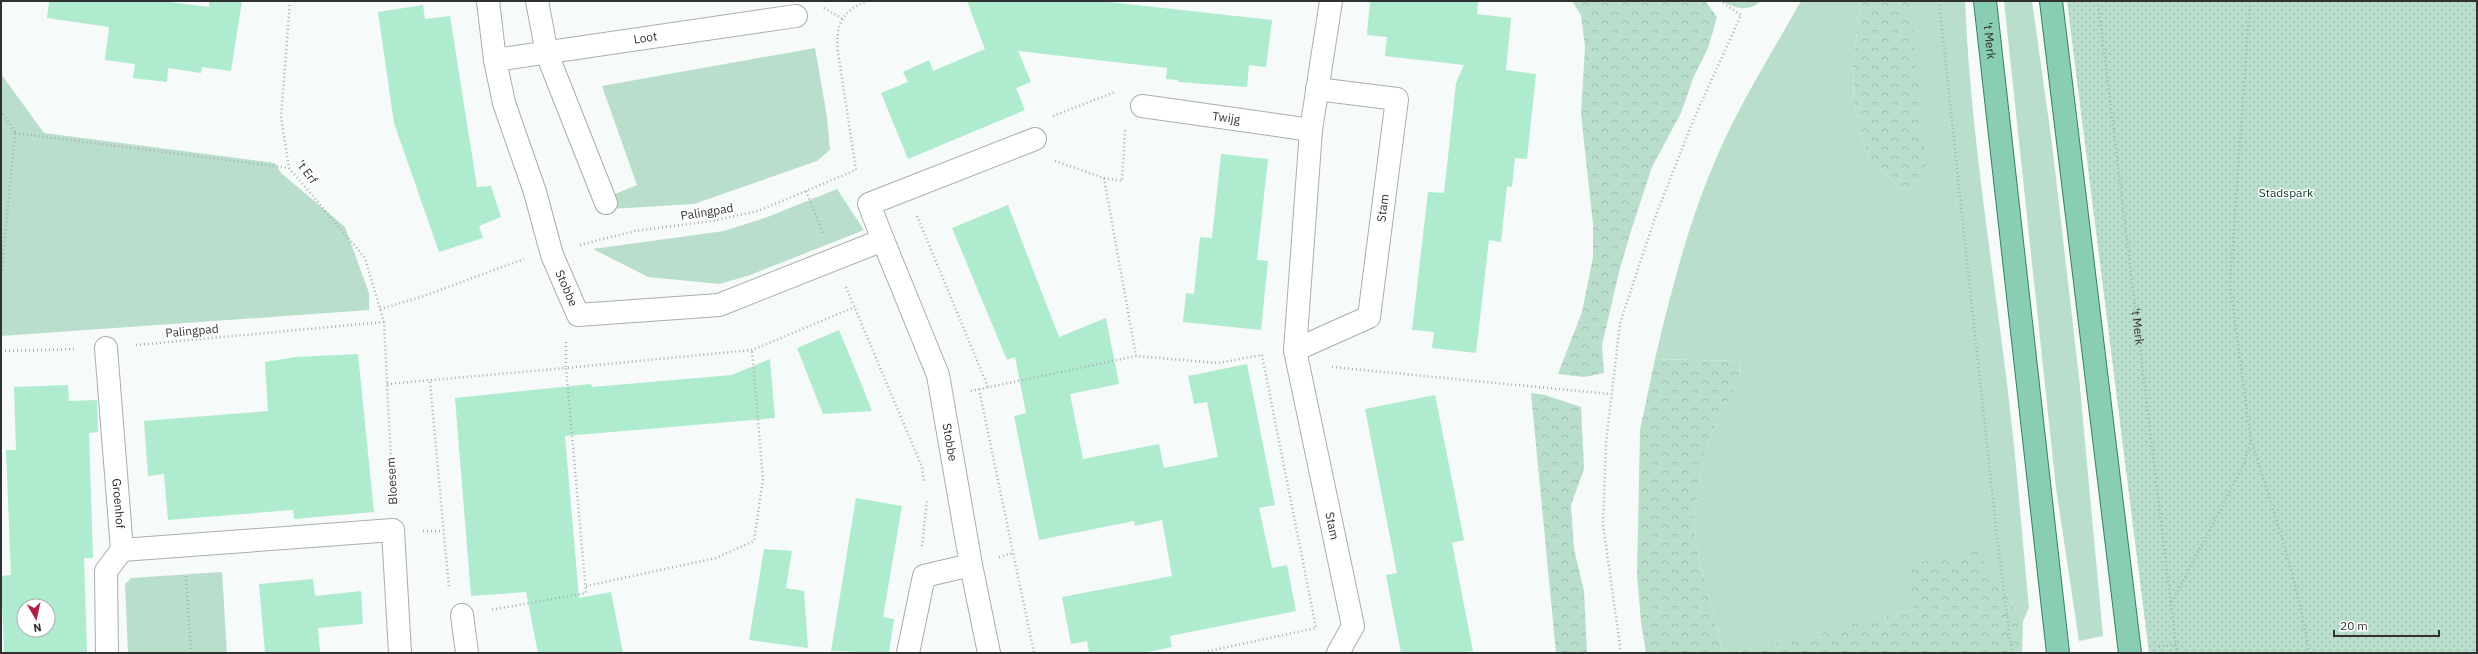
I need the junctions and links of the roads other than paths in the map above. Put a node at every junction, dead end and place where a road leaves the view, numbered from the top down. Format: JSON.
{"nodes":[{"id":1,"x":488,"y":1,"type":"edge"},
{"id":2,"x":537,"y":1,"type":"edge"},
{"id":3,"x":1330,"y":1,"type":"edge"},
{"id":4,"x":1985,"y":1,"type":"edge"},
{"id":5,"x":2051,"y":1,"type":"edge"},
{"id":6,"x":796,"y":16,"type":"dead end"},
{"id":7,"x":547,"y":54,"type":"junction"},
{"id":8,"x":495,"y":60,"type":"junction"},
{"id":9,"x":1317,"y":89,"type":"junction"},
{"id":10,"x":1142,"y":106,"type":"road end"},
{"id":11,"x":1311,"y":130,"type":"junction"},
{"id":12,"x":1035,"y":138,"type":"road end"},
{"id":13,"x":606,"y":204,"type":"dead end"},
{"id":14,"x":883,"y":240,"type":"junction"},
{"id":15,"x":106,"y":348,"type":"road end"},
{"id":16,"x":1296,"y":356,"type":"junction"},
{"id":17,"x":122,"y":550,"type":"junction"},
{"id":18,"x":971,"y":565,"type":"junction"},
{"id":19,"x":462,"y":615,"type":"road end"},
{"id":20,"x":107,"y":653,"type":"edge"},
{"id":21,"x":400,"y":653,"type":"edge"},
{"id":22,"x":467,"y":653,"type":"edge"},
{"id":23,"x":908,"y":653,"type":"edge"},
{"id":24,"x":989,"y":653,"type":"edge"},
{"id":25,"x":1338,"y":653,"type":"edge"},
{"id":26,"x":2058,"y":653,"type":"edge"},
{"id":27,"x":2130,"y":653,"type":"edge"}],
"edges":[{"from":1,"to":8,"type":"street","name":"Stobbe"},
{"from":2,"to":7,"type":"street"},
{"from":3,"to":9,"type":"street","name":"Stam"},
{"from":4,"to":26,"type":"main road","name":"'t Merk"},
{"from":5,"to":27,"type":"main road"},
{"from":6,"to":7,"type":"street","name":"Loot"},
{"from":7,"to":8,"type":"street","name":"Loot"},
{"from":7,"to":13,"type":"street"},
{"from":8,"to":14,"type":"street","name":"Stobbe"},
{"from":9,"to":11,"type":"street","name":"Stam"},
{"from":9,"to":16,"type":"street","name":"Stam"},
{"from":10,"to":11,"type":"street","name":"Twijg"},
{"from":11,"to":16,"type":"street","name":"Stam"},
{"from":12,"to":14,"type":"street","name":"Stobbe"},
{"from":14,"to":18,"type":"street","name":"Stobbe"},
{"from":15,"to":17,"type":"street","name":"Groenhof"},
{"from":16,"to":25,"type":"street","name":"Stam"},
{"from":17,"to":20,"type":"street"},
{"from":17,"to":21,"type":"street"},
{"from":18,"to":23,"type":"street"},
{"from":18,"to":24,"type":"street","name":"Stobbe"},
{"from":19,"to":22,"type":"street"}]}
